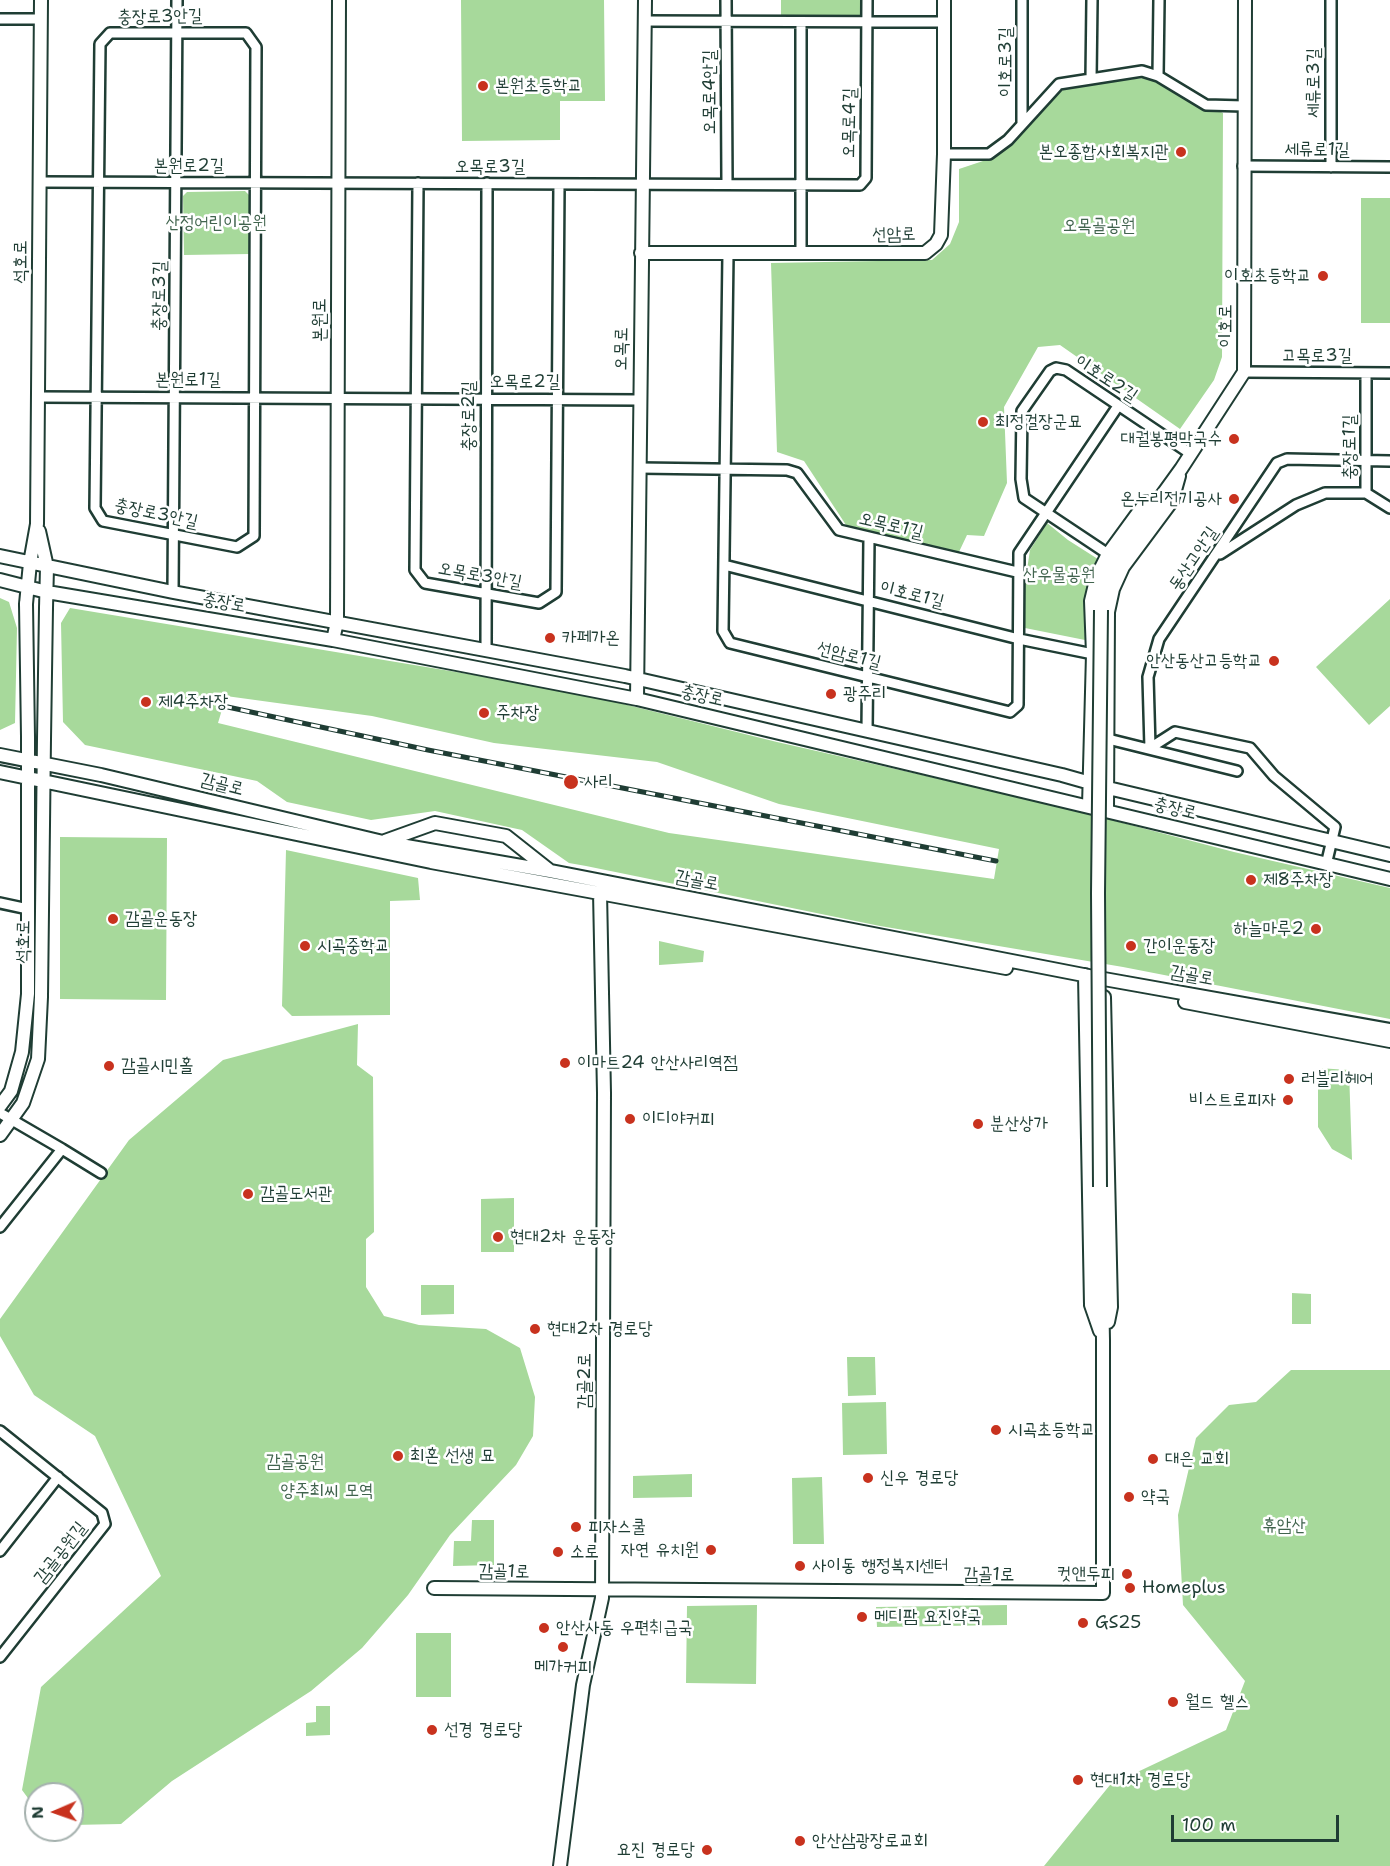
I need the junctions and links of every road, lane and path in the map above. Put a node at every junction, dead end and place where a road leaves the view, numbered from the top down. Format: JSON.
{"nodes":[{"id":1,"x":41,"y":0,"type":"edge"},
{"id":2,"x":177,"y":0,"type":"edge"},
{"id":3,"x":339,"y":0,"type":"edge"},
{"id":4,"x":645,"y":0,"type":"edge"},
{"id":5,"x":726,"y":0,"type":"edge"},
{"id":6,"x":867,"y":0,"type":"edge"},
{"id":7,"x":944,"y":0,"type":"edge"},
{"id":8,"x":1022,"y":0,"type":"edge"},
{"id":9,"x":1092,"y":0,"type":"edge"},
{"id":10,"x":1159,"y":0,"type":"edge"},
{"id":11,"x":1245,"y":0,"type":"edge"},
{"id":12,"x":1331,"y":0,"type":"edge"},
{"id":13,"x":0,"y":19,"type":"edge"},
{"id":14,"x":41,"y":19,"type":"junction"},
{"id":15,"x":644,"y":21,"type":"junction"},
{"id":16,"x":944,"y":22,"type":"junction"},
{"id":17,"x":727,"y":23,"type":"junction"},
{"id":18,"x":801,"y":23,"type":"junction"},
{"id":19,"x":867,"y":23,"type":"junction"},
{"id":20,"x":177,"y":33,"type":"junction"},
{"id":21,"x":1158,"y":76,"type":"junction"},
{"id":22,"x":1091,"y":79,"type":"junction"},
{"id":23,"x":1244,"y":106,"type":"junction"},
{"id":24,"x":1022,"y":124,"type":"junction"},
{"id":25,"x":944,"y":154,"type":"junction"},
{"id":26,"x":1244,"y":166,"type":"junction"},
{"id":27,"x":1331,"y":167,"type":"junction"},
{"id":28,"x":1390,"y":167,"type":"edge"},
{"id":29,"x":40,"y":182,"type":"junction"},
{"id":30,"x":177,"y":182,"type":"junction"},
{"id":31,"x":99,"y":183,"type":"junction"},
{"id":32,"x":255,"y":183,"type":"junction"},
{"id":33,"x":338,"y":183,"type":"junction"},
{"id":34,"x":418,"y":183,"type":"junction"},
{"id":35,"x":487,"y":183,"type":"junction"},
{"id":36,"x":727,"y":183,"type":"junction"},
{"id":37,"x":559,"y":184,"type":"junction"},
{"id":38,"x":642,"y":184,"type":"junction"},
{"id":39,"x":801,"y":186,"type":"junction"},
{"id":40,"x":641,"y":253,"type":"junction"},
{"id":41,"x":728,"y":254,"type":"junction"},
{"id":42,"x":801,"y":254,"type":"junction"},
{"id":43,"x":1244,"y":372,"type":"junction"},
{"id":44,"x":1366,"y":373,"type":"junction"},
{"id":45,"x":1390,"y":373,"type":"edge"},
{"id":46,"x":175,"y":396,"type":"junction"},
{"id":47,"x":255,"y":396,"type":"junction"},
{"id":48,"x":38,"y":397,"type":"junction"},
{"id":49,"x":96,"y":397,"type":"junction"},
{"id":50,"x":338,"y":397,"type":"junction"},
{"id":51,"x":417,"y":398,"type":"junction"},
{"id":52,"x":486,"y":398,"type":"junction"},
{"id":53,"x":558,"y":398,"type":"junction"},
{"id":54,"x":640,"y":400,"type":"junction"},
{"id":55,"x":1118,"y":406,"type":"junction"},
{"id":56,"x":1191,"y":454,"type":"junction"},
{"id":57,"x":1390,"y":461,"type":"edge"},
{"id":58,"x":1367,"y":462,"type":"junction"},
{"id":59,"x":639,"y":468,"type":"junction"},
{"id":60,"x":1181,"y":469,"type":"junction"},
{"id":61,"x":727,"y":470,"type":"junction"},
{"id":62,"x":1366,"y":493,"type":"junction"},
{"id":63,"x":1390,"y":508,"type":"edge"},
{"id":64,"x":1047,"y":511,"type":"junction"},
{"id":65,"x":37,"y":524,"type":"junction"},
{"id":66,"x":175,"y":535,"type":"junction"},
{"id":67,"x":869,"y":538,"type":"junction"},
{"id":68,"x":1108,"y":554,"type":"junction"},
{"id":69,"x":0,"y":556,"type":"edge"},
{"id":70,"x":1215,"y":557,"type":"junction"},
{"id":71,"x":30,"y":563,"type":"junction"},
{"id":72,"x":724,"y":566,"type":"junction"},
{"id":73,"x":47,"y":567,"type":"junction"},
{"id":74,"x":1017,"y":572,"type":"junction"},
{"id":75,"x":0,"y":580,"type":"edge"},
{"id":76,"x":28,"y":587,"type":"junction"},
{"id":77,"x":47,"y":592,"type":"junction"},
{"id":78,"x":173,"y":592,"type":"junction"},
{"id":79,"x":485,"y":594,"type":"junction"},
{"id":80,"x":869,"y":601,"type":"junction"},
{"id":81,"x":337,"y":622,"type":"junction"},
{"id":82,"x":1019,"y":639,"type":"junction"},
{"id":83,"x":333,"y":640,"type":"junction"},
{"id":84,"x":486,"y":648,"type":"junction"},
{"id":85,"x":1093,"y":654,"type":"junction"},
{"id":86,"x":867,"y":678,"type":"junction"},
{"id":87,"x":638,"y":680,"type":"junction"},
{"id":88,"x":637,"y":699,"type":"junction"},
{"id":89,"x":867,"y":731,"type":"junction"},
{"id":90,"x":1108,"y":739,"type":"junction"},
{"id":91,"x":1150,"y":748,"type":"junction"},
{"id":92,"x":0,"y":755,"type":"edge"},
{"id":93,"x":28,"y":761,"type":"junction"},
{"id":94,"x":44,"y":764,"type":"junction"},
{"id":95,"x":1238,"y":771,"type":"dead end"},
{"id":96,"x":0,"y":772,"type":"edge"},
{"id":97,"x":27,"y":777,"type":"junction"},
{"id":98,"x":44,"y":780,"type":"junction"},
{"id":99,"x":1088,"y":783,"type":"junction"},
{"id":100,"x":1108,"y":789,"type":"junction"},
{"id":101,"x":1089,"y":806,"type":"junction"},
{"id":102,"x":1107,"y":811,"type":"junction"},
{"id":103,"x":1332,"y":841,"type":"junction"},
{"id":104,"x":383,"y":842,"type":"junction"},
{"id":105,"x":1390,"y":855,"type":"edge"},
{"id":106,"x":1326,"y":865,"type":"junction"},
{"id":107,"x":550,"y":871,"type":"junction"},
{"id":108,"x":1390,"y":879,"type":"edge"},
{"id":109,"x":600,"y":892,"type":"junction"},
{"id":110,"x":0,"y":903,"type":"edge"},
{"id":111,"x":28,"y":909,"type":"junction"},
{"id":112,"x":1085,"y":979,"type":"junction"},
{"id":113,"x":1104,"y":983,"type":"junction"},
{"id":114,"x":1390,"y":1030,"type":"edge"},
{"id":115,"x":1390,"y":1041,"type":"edge"},
{"id":116,"x":0,"y":1106,"type":"edge"},
{"id":117,"x":0,"y":1113,"type":"edge"},
{"id":118,"x":12,"y":1120,"type":"junction"},
{"id":119,"x":0,"y":1135,"type":"edge"},
{"id":120,"x":62,"y":1149,"type":"junction"},
{"id":121,"x":101,"y":1173,"type":"dead end"},
{"id":122,"x":1100,"y":1188,"type":"joint"},
{"id":123,"x":0,"y":1227,"type":"edge"},
{"id":124,"x":1103,"y":1340,"type":"junction"},
{"id":125,"x":4,"y":1434,"type":"edge"},
{"id":126,"x":0,"y":1445,"type":"edge"},
{"id":127,"x":58,"y":1477,"type":"junction"},
{"id":128,"x":0,"y":1551,"type":"edge"},
{"id":129,"x":434,"y":1588,"type":"dead end"},
{"id":130,"x":602,"y":1591,"type":"junction"},
{"id":131,"x":0,"y":1658,"type":"edge"},
{"id":132,"x":560,"y":1866,"type":"edge"}],
"edges":[{"from":1,"to":14,"type":"street","name":"석호로"},
{"from":2,"to":20,"type":"street","name":"충장로3길"},
{"from":3,"to":33,"type":"street","name":"본원로"},
{"from":4,"to":15,"type":"street","name":"오목로"},
{"from":5,"to":17,"type":"street","name":"오목로4안길"},
{"from":6,"to":19,"type":"street","name":"오목로4길"},
{"from":7,"to":16,"type":"street","name":"선암로"},
{"from":8,"to":24,"type":"street","name":"이호로3길"},
{"from":9,"to":22,"type":"street"},
{"from":10,"to":21,"type":"street"},
{"from":11,"to":23,"type":"street","name":"이호로"},
{"from":12,"to":27,"type":"street","name":"세류로3길"},
{"from":13,"to":14,"type":"street"},
{"from":14,"to":29,"type":"street","name":"석호로"},
{"from":15,"to":17,"type":"street"},
{"from":15,"to":38,"type":"street","name":"오목로"},
{"from":16,"to":19,"type":"street"},
{"from":16,"to":25,"type":"street","name":"선암로"},
{"from":17,"to":18,"type":"street"},
{"from":17,"to":36,"type":"street","name":"오목로4안길"},
{"from":18,"to":19,"type":"street"},
{"from":18,"to":39,"type":"street"},
{"from":19,"to":39,"type":"street","name":"오목로4길"},
{"from":20,"to":30,"type":"street","name":"충장로3길"},
{"from":20,"to":31,"type":"street","name":"충장로3안길"},
{"from":20,"to":32,"type":"street","name":"충장로3안길"},
{"from":21,"to":22,"type":"street","name":"이호로3길"},
{"from":21,"to":23,"type":"street","name":"이호로3길"},
{"from":22,"to":24,"type":"street","name":"이호로3길"},
{"from":23,"to":26,"type":"street","name":"이호로"},
{"from":24,"to":25,"type":"street","name":"이호로3길"},
{"from":25,"to":42,"type":"street","name":"선암로"},
{"from":26,"to":27,"type":"street","name":"세류로1길"},
{"from":26,"to":43,"type":"street","name":"이호로"},
{"from":27,"to":28,"type":"street","name":"세류로1길"},
{"from":29,"to":31,"type":"street","name":"본원로2길"},
{"from":29,"to":48,"type":"street","name":"석호로"},
{"from":30,"to":31,"type":"street","name":"본원로2길"},
{"from":30,"to":32,"type":"street","name":"본원로2길"},
{"from":30,"to":46,"type":"street","name":"충장로3길"},
{"from":31,"to":49,"type":"street","name":"충장로3안길"},
{"from":32,"to":33,"type":"street","name":"본원로2길"},
{"from":32,"to":47,"type":"street","name":"충장로3안길"},
{"from":33,"to":34,"type":"street","name":"오목로3길"},
{"from":33,"to":50,"type":"street","name":"본원로"},
{"from":34,"to":35,"type":"street","name":"오목로3길"},
{"from":34,"to":51,"type":"street","name":"오목로3안길"},
{"from":35,"to":37,"type":"street","name":"오목로3길"},
{"from":35,"to":52,"type":"street","name":"충장로2길"},
{"from":36,"to":38,"type":"street","name":"오목로4길"},
{"from":36,"to":39,"type":"street","name":"오목로4길"},
{"from":37,"to":38,"type":"street","name":"오목로3길"},
{"from":37,"to":53,"type":"street","name":"오목로3안길"},
{"from":38,"to":40,"type":"street","name":"오목로"},
{"from":39,"to":42,"type":"street"},
{"from":40,"to":41,"type":"street","name":"선암로"},
{"from":40,"to":54,"type":"street","name":"오목로"},
{"from":41,"to":42,"type":"street","name":"선암로"},
{"from":41,"to":61,"type":"street","name":"선암로1길"},
{"from":43,"to":44,"type":"street","name":"고목로3길"},
{"from":43,"to":56,"type":"street","name":"이호로"},
{"from":44,"to":45,"type":"street","name":"고목로3길"},
{"from":44,"to":58,"type":"street","name":"충장로1길"},
{"from":46,"to":47,"type":"street","name":"본원로1길"},
{"from":46,"to":49,"type":"street","name":"본원로1길"},
{"from":46,"to":66,"type":"street","name":"충장로3길"},
{"from":47,"to":50,"type":"street","name":"본원로1길"},
{"from":47,"to":66,"type":"street","name":"충장로3안길"},
{"from":48,"to":49,"type":"street","name":"본원로1길"},
{"from":48,"to":65,"type":"street","name":"석호로"},
{"from":49,"to":66,"type":"street","name":"충장로3안길"},
{"from":50,"to":51,"type":"street","name":"오목로2길"},
{"from":50,"to":81,"type":"street","name":"본원로"},
{"from":51,"to":52,"type":"street","name":"오목로2길"},
{"from":51,"to":79,"type":"street","name":"오목로3안길"},
{"from":52,"to":53,"type":"street","name":"오목로2길"},
{"from":52,"to":79,"type":"street","name":"충장로2길"},
{"from":53,"to":54,"type":"street","name":"오목로2길"},
{"from":53,"to":79,"type":"street","name":"오목로3안길"},
{"from":54,"to":59,"type":"street","name":"오목로"},
{"from":55,"to":56,"type":"street","name":"이호로2길"},
{"from":55,"to":64,"type":"street","name":"선암로1길"},
{"from":55,"to":64,"type":"street","name":"이호로2길"},
{"from":56,"to":60,"type":"street","name":"이호로"},
{"from":57,"to":58,"type":"street","name":"동산고안길"},
{"from":58,"to":62,"type":"street","name":"충장로1길"},
{"from":58,"to":70,"type":"street","name":"동산고안길"},
{"from":59,"to":61,"type":"street","name":"오목로1길"},
{"from":59,"to":87,"type":"street","name":"오목로"},
{"from":60,"to":68,"type":"street"},
{"from":60,"to":90,"type":"street"},
{"from":60,"to":122,"type":"street","name":"이호로","bridge":true},
{"from":61,"to":67,"type":"street","name":"오목로1길"},
{"from":61,"to":72,"type":"street","name":"선암로1길"},
{"from":62,"to":63,"type":"street","name":"충장로1길"},
{"from":62,"to":70,"type":"street"},
{"from":64,"to":68,"type":"street","name":"이호로2길"},
{"from":64,"to":74,"type":"street","name":"선암로1길"},
{"from":65,"to":71,"type":"street","name":"석호로"},
{"from":65,"to":73,"type":"street","name":"석호로"},
{"from":66,"to":78,"type":"street","name":"충장로3길"},
{"from":67,"to":74,"type":"street","name":"오목로1길"},
{"from":67,"to":80,"type":"street"},
{"from":68,"to":85,"type":"street"},
{"from":69,"to":71,"type":"street","name":"충장로"},
{"from":70,"to":91,"type":"street","name":"동산고안길"},
{"from":71,"to":73,"type":"street","name":"충장로"},
{"from":71,"to":76,"type":"street","name":"석호로"},
{"from":72,"to":80,"type":"street","name":"이호로1길"},
{"from":72,"to":86,"type":"street","name":"선암로1길"},
{"from":73,"to":77,"type":"street","name":"석호로"},
{"from":73,"to":78,"type":"street","name":"충장로"},
{"from":74,"to":82,"type":"street","name":"선암로1길"},
{"from":75,"to":76,"type":"street","name":"충장로"},
{"from":76,"to":77,"type":"street","name":"충장로"},
{"from":76,"to":93,"type":"street","name":"석호로","bridge":true},
{"from":77,"to":83,"type":"street","name":"충장로"},
{"from":77,"to":94,"type":"street","name":"석호로","bridge":true},
{"from":78,"to":81,"type":"street","name":"충장로"},
{"from":79,"to":84,"type":"street","name":"충장로2길"},
{"from":80,"to":82,"type":"street","name":"이호로1길"},
{"from":80,"to":86,"type":"street"},
{"from":81,"to":83,"type":"street","name":"본원로"},
{"from":81,"to":84,"type":"street","name":"충장로"},
{"from":82,"to":85,"type":"street","name":"이호로1길"},
{"from":82,"to":86,"type":"street","name":"선암로1길"},
{"from":83,"to":88,"type":"street","name":"충장로"},
{"from":84,"to":87,"type":"street","name":"충장로"},
{"from":85,"to":99,"type":"street"},
{"from":86,"to":89,"type":"street"},
{"from":87,"to":88,"type":"street","name":"오목로"},
{"from":87,"to":89,"type":"street","name":"충장로"},
{"from":88,"to":101,"type":"street","name":"충장로"},
{"from":89,"to":99,"type":"street","name":"충장로"},
{"from":90,"to":91,"type":"street"},
{"from":90,"to":100,"type":"street"},
{"from":91,"to":95,"type":"street"},
{"from":91,"to":103,"type":"street"},
{"from":92,"to":93,"type":"street","name":"감골로"},
{"from":93,"to":94,"type":"street","name":"감골로"},
{"from":93,"to":97,"type":"street","name":"석호로"},
{"from":94,"to":98,"type":"street","name":"석호로"},
{"from":94,"to":104,"type":"street","name":"감골로"},
{"from":96,"to":97,"type":"street","name":"감골로"},
{"from":97,"to":98,"type":"street","name":"감골로"},
{"from":97,"to":111,"type":"street","name":"석호로"},
{"from":98,"to":109,"type":"street","name":"감골로"},
{"from":98,"to":118,"type":"street","name":"석호로"},
{"from":99,"to":100,"type":"street","name":"충장로"},
{"from":99,"to":101,"type":"street"},
{"from":100,"to":102,"type":"street"},
{"from":100,"to":103,"type":"street","name":"충장로"},
{"from":101,"to":102,"type":"street","name":"충장로"},
{"from":102,"to":106,"type":"street","name":"충장로"},
{"from":103,"to":105,"type":"street","name":"충장로"},
{"from":103,"to":106,"type":"street"},
{"from":104,"to":107,"type":"street","name":"감골로"},
{"from":104,"to":107,"type":"street"},
{"from":106,"to":108,"type":"street","name":"충장로"},
{"from":107,"to":112,"type":"street","name":"감골로"},
{"from":109,"to":112,"type":"street","name":"감골로"},
{"from":109,"to":130,"type":"street","name":"감골2로"},
{"from":110,"to":111,"type":"street"},
{"from":111,"to":116,"type":"street","name":"석호로"},
{"from":112,"to":113,"type":"street","name":"감골로"},
{"from":112,"to":124,"type":"street"},
{"from":113,"to":114,"type":"street","name":"감골로"},
{"from":113,"to":115,"type":"street","name":"감골로"},
{"from":113,"to":124,"type":"street"},
{"from":117,"to":118,"type":"street"},
{"from":118,"to":119,"type":"street","name":"석호로"},
{"from":118,"to":120,"type":"street"},
{"from":120,"to":121,"type":"street"},
{"from":120,"to":123,"type":"street"},
{"from":122,"to":124,"type":"street","name":"감골1로"},
{"from":124,"to":130,"type":"street","name":"감골1로"},
{"from":125,"to":126,"type":"street"},
{"from":125,"to":127,"type":"street","name":"감골공원길"},
{"from":127,"to":128,"type":"street"},
{"from":127,"to":131,"type":"street","name":"감골공원길"},
{"from":129,"to":130,"type":"street","name":"감골1로"},
{"from":130,"to":132,"type":"street","name":"감골2로"}]}
